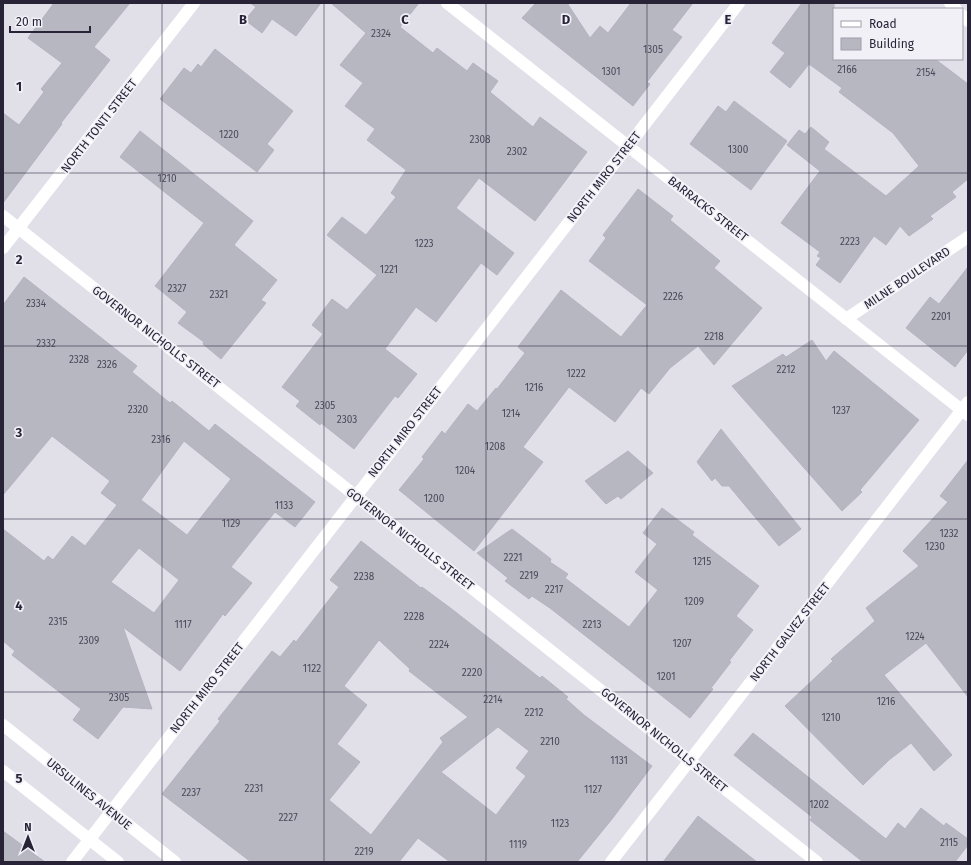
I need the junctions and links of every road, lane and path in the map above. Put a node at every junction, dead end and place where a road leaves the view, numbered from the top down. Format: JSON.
{"nodes":[{"id":1,"x":194,"y":3,"type":"edge"},
{"id":2,"x":447,"y":3,"type":"edge"},
{"id":3,"x":739,"y":3,"type":"edge"},
{"id":4,"x":628,"y":146,"type":"junction"},
{"id":5,"x":3,"y":216,"type":"edge"},
{"id":6,"x":19,"y":228,"type":"junction"},
{"id":7,"x":968,"y":237,"type":"edge"},
{"id":8,"x":3,"y":248,"type":"edge"},
{"id":9,"x":846,"y":319,"type":"junction"},
{"id":10,"x":966,"y":409,"type":"edge"},
{"id":11,"x":356,"y":496,"type":"junction"},
{"id":12,"x":3,"y":725,"type":"edge"},
{"id":13,"x":690,"y":760,"type":"junction"},
{"id":14,"x":3,"y":771,"type":"edge"},
{"id":15,"x":111,"y":812,"type":"junction"},
{"id":16,"x":89,"y":839,"type":"junction"},
{"id":17,"x":72,"y":862,"type":"edge"},
{"id":18,"x":118,"y":862,"type":"edge"},
{"id":19,"x":175,"y":862,"type":"edge"},
{"id":20,"x":611,"y":862,"type":"edge"},
{"id":21,"x":818,"y":862,"type":"edge"}],
"edges":[{"from":1,"to":6,"type":"street","name":"NORTH TONTI STREET"},
{"from":2,"to":4,"type":"street","name":"BARRACKS STREET"},
{"from":3,"to":4,"type":"street","name":"NORTH MIRO STREET"},
{"from":4,"to":9,"type":"street","name":"BARRACKS STREET"},
{"from":4,"to":11,"type":"street","name":"NORTH MIRO STREET"},
{"from":5,"to":6,"type":"street","name":"GOVERNOR NICHOLLS STREET"},
{"from":6,"to":8,"type":"street","name":"NORTH TONTI STREET"},
{"from":6,"to":11,"type":"street","name":"GOVERNOR NICHOLLS STREET"},
{"from":7,"to":9,"type":"street","name":"MILNE BOULEVARD"},
{"from":9,"to":10,"type":"street","name":"BARRACKS STREET"},
{"from":10,"to":13,"type":"street","name":"NORTH GALVEZ STREET"},
{"from":11,"to":13,"type":"street","name":"GOVERNOR NICHOLLS STREET"},
{"from":11,"to":15,"type":"street","name":"NORTH MIRO STREET"},
{"from":12,"to":15,"type":"street","name":"URSULINES AVENUE"},
{"from":13,"to":20,"type":"street","name":"NORTH GALVEZ STREET"},
{"from":13,"to":21,"type":"street","name":"GOVERNOR NICHOLLS STREET"},
{"from":14,"to":16,"type":"street"},
{"from":15,"to":16,"type":"street","name":"NORTH MIRO STREET"},
{"from":15,"to":19,"type":"street","name":"URSULINES AVENUE"},
{"from":16,"to":17,"type":"street","name":"NORTH MIRO STREET"},
{"from":16,"to":18,"type":"street"}]}
